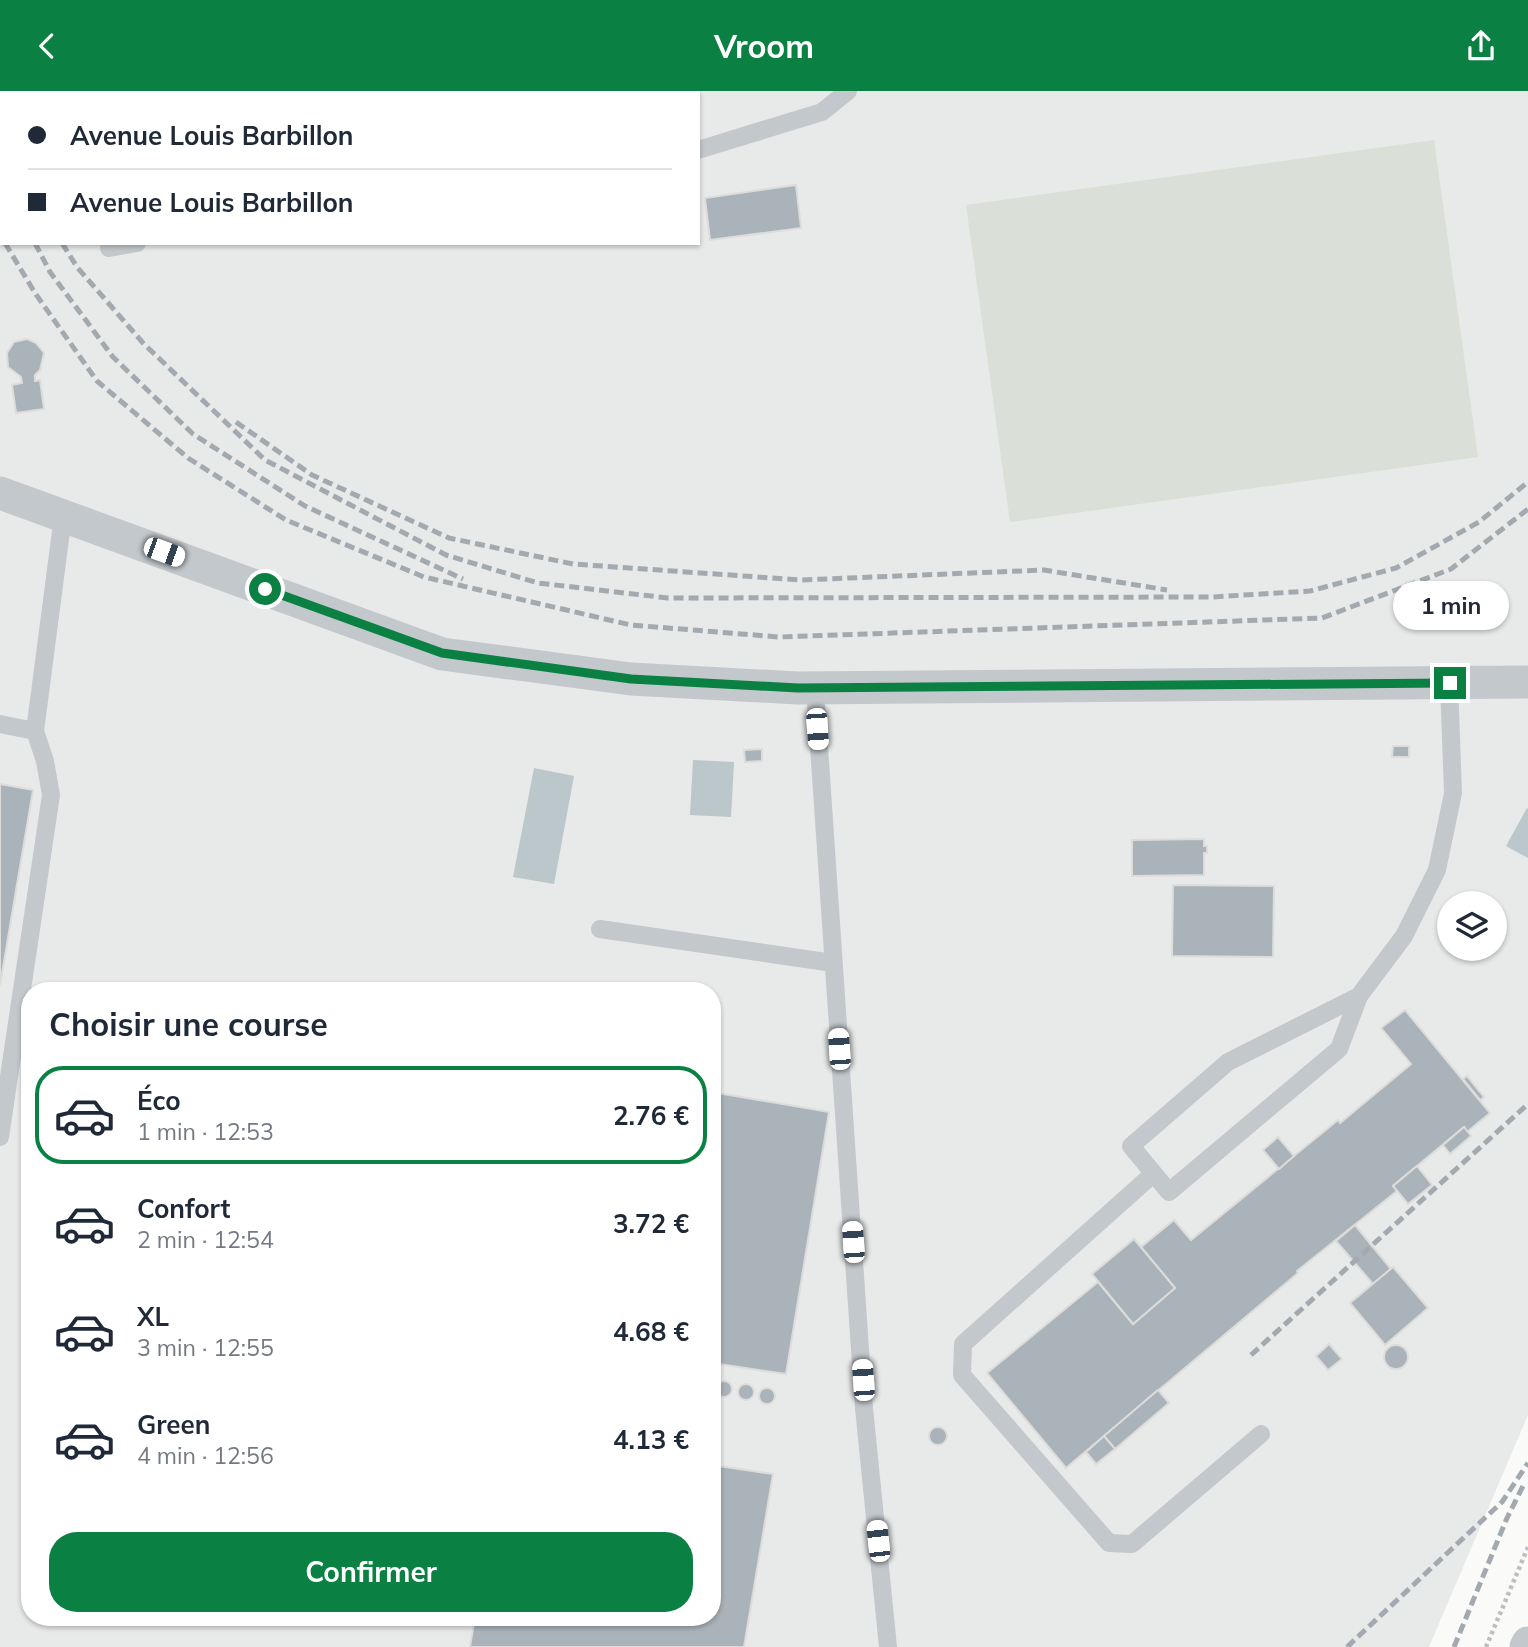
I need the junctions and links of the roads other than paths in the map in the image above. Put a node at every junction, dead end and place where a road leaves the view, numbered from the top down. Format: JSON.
{"nodes":[{"id":1,"x":848,"y":91,"type":"edge"},
{"id":2,"x":700,"y":149,"type":"edge"},
{"id":3,"x":123,"y":245,"type":"edge"},
{"id":4,"x":109,"y":247,"type":"dead end"},
{"id":5,"x":0,"y":493,"type":"edge"},
{"id":6,"x":63,"y":516,"type":"junction"},
{"id":7,"x":1528,"y":682,"type":"edge"},
{"id":8,"x":1450,"y":683,"type":"junction"},
{"id":9,"x":815,"y":688,"type":"junction"},
{"id":10,"x":0,"y":724,"type":"edge"},
{"id":11,"x":36,"y":731,"type":"junction"},
{"id":12,"x":600,"y":929,"type":"dead end"},
{"id":13,"x":833,"y":964,"type":"junction"},
{"id":14,"x":23,"y":982,"type":"edge"},
{"id":15,"x":21,"y":996,"type":"edge"},
{"id":16,"x":1359,"y":996,"type":"junction"},
{"id":17,"x":0,"y":1137,"type":"edge"},
{"id":18,"x":1153,"y":1174,"type":"junction"},
{"id":19,"x":1261,"y":1434,"type":"dead end"},
{"id":20,"x":888,"y":1647,"type":"edge"}],
"edges":[{"from":1,"to":2,"type":"lane"},
{"from":3,"to":4,"type":"lane"},
{"from":5,"to":6,"type":"street"},
{"from":6,"to":9,"type":"street"},
{"from":6,"to":11,"type":"lane"},
{"from":7,"to":8,"type":"street"},
{"from":8,"to":9,"type":"street"},
{"from":8,"to":16,"type":"lane"},
{"from":9,"to":13,"type":"lane"},
{"from":10,"to":11,"type":"lane"},
{"from":11,"to":14,"type":"lane"},
{"from":12,"to":13,"type":"lane"},
{"from":13,"to":20,"type":"lane"},
{"from":15,"to":17,"type":"lane"},
{"from":16,"to":18,"type":"lane"},
{"from":16,"to":18,"type":"lane"},
{"from":18,"to":19,"type":"lane"}]}
